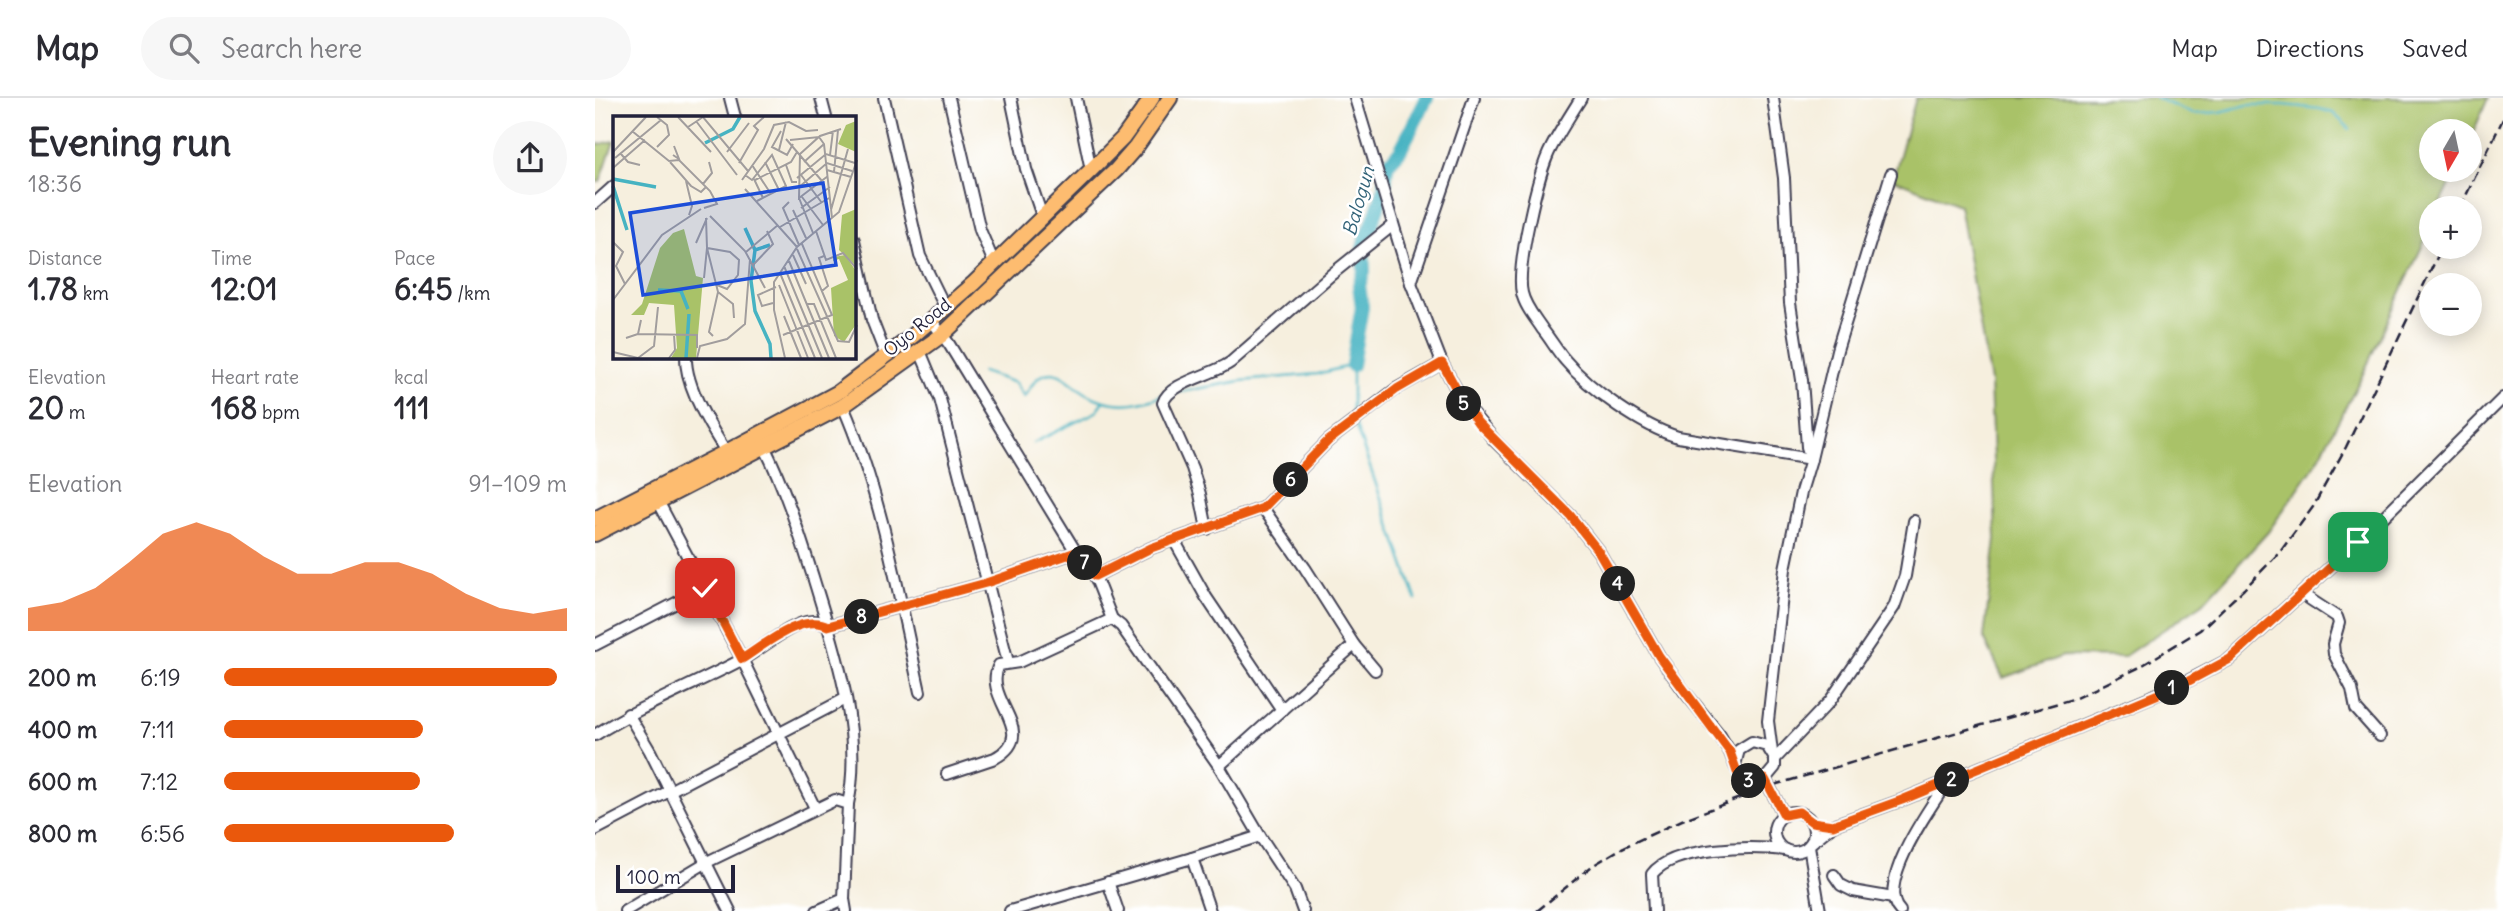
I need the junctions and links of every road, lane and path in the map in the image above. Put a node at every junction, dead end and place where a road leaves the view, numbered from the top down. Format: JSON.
{"nodes":[{"id":1,"x":730,"y":98,"type":"edge"},
{"id":2,"x":821,"y":98,"type":"edge"},
{"id":3,"x":884,"y":98,"type":"edge"},
{"id":4,"x":949,"y":98,"type":"edge"},
{"id":5,"x":1011,"y":98,"type":"edge"},
{"id":6,"x":1076,"y":98,"type":"edge"},
{"id":7,"x":1170,"y":98,"type":"edge"},
{"id":8,"x":1355,"y":98,"type":"edge"},
{"id":9,"x":1474,"y":98,"type":"edge"},
{"id":10,"x":1581,"y":98,"type":"edge"},
{"id":11,"x":1773,"y":98,"type":"edge"},
{"id":12,"x":1145,"y":102,"type":"edge"},
{"id":13,"x":735,"y":116,"type":"edge"},
{"id":14,"x":826,"y":116,"type":"edge"},
{"id":15,"x":1091,"y":170,"type":"junction"},
{"id":16,"x":1891,"y":174,"type":"dead end"},
{"id":17,"x":613,"y":187,"type":"edge"},
{"id":18,"x":595,"y":203,"type":"edge"},
{"id":19,"x":1042,"y":216,"type":"junction"},
{"id":20,"x":1393,"y":225,"type":"junction"},
{"id":21,"x":856,"y":249,"type":"edge"},
{"id":22,"x":994,"y":263,"type":"junction"},
{"id":23,"x":1411,"y":284,"type":"junction"},
{"id":24,"x":946,"y":309,"type":"junction"},
{"id":25,"x":932,"y":321,"type":"junction"},
{"id":26,"x":942,"y":335,"type":"junction"},
{"id":27,"x":920,"y":351,"type":"junction"},
{"id":28,"x":886,"y":356,"type":"junction"},
{"id":29,"x":686,"y":359,"type":"edge"},
{"id":30,"x":1442,"y":363,"type":"junction"},
{"id":31,"x":2503,"y":398,"type":"edge"},
{"id":32,"x":843,"y":406,"type":"junction"},
{"id":33,"x":764,"y":446,"type":"junction"},
{"id":34,"x":730,"y":457,"type":"junction"},
{"id":35,"x":1811,"y":459,"type":"junction"},
{"id":36,"x":659,"y":501,"type":"junction"},
{"id":37,"x":1263,"y":508,"type":"junction"},
{"id":38,"x":595,"y":519,"type":"edge"},
{"id":39,"x":1914,"y":521,"type":"dead end"},
{"id":40,"x":1207,"y":529,"type":"junction"},
{"id":41,"x":595,"y":534,"type":"edge"},
{"id":42,"x":1174,"y":540,"type":"junction"},
{"id":43,"x":1076,"y":552,"type":"junction"},
{"id":44,"x":1095,"y":576,"type":"junction"},
{"id":45,"x":986,"y":583,"type":"junction"},
{"id":46,"x":705,"y":588,"type":"junction"},
{"id":47,"x":2302,"y":594,"type":"junction"},
{"id":48,"x":901,"y":606,"type":"junction"},
{"id":49,"x":1112,"y":619,"type":"junction"},
{"id":50,"x":828,"y":626,"type":"junction"},
{"id":51,"x":595,"y":645,"type":"edge"},
{"id":52,"x":1354,"y":645,"type":"junction"},
{"id":53,"x":742,"y":659,"type":"junction"},
{"id":54,"x":1008,"y":662,"type":"junction"},
{"id":55,"x":1375,"y":670,"type":"dead end"},
{"id":56,"x":920,"y":692,"type":"dead end"},
{"id":57,"x":845,"y":699,"type":"junction"},
{"id":58,"x":1282,"y":710,"type":"junction"},
{"id":59,"x":628,"y":714,"type":"junction"},
{"id":60,"x":1768,"y":721,"type":"junction"},
{"id":61,"x":780,"y":733,"type":"junction"},
{"id":62,"x":1719,"y":734,"type":"junction"},
{"id":63,"x":595,"y":735,"type":"edge"},
{"id":64,"x":2380,"y":736,"type":"dead end"},
{"id":65,"x":1748,"y":743,"type":"junction"},
{"id":66,"x":1774,"y":755,"type":"junction"},
{"id":67,"x":1735,"y":765,"type":"junction"},
{"id":68,"x":1219,"y":766,"type":"junction"},
{"id":69,"x":947,"y":774,"type":"dead end"},
{"id":70,"x":1765,"y":779,"type":"junction"},
{"id":71,"x":1948,"y":781,"type":"junction"},
{"id":72,"x":670,"y":789,"type":"junction"},
{"id":73,"x":848,"y":804,"type":"junction"},
{"id":74,"x":815,"y":808,"type":"junction"},
{"id":75,"x":1784,"y":815,"type":"junction"},
{"id":76,"x":1812,"y":822,"type":"junction"},
{"id":77,"x":1833,"y":825,"type":"junction"},
{"id":78,"x":595,"y":830,"type":"edge"},
{"id":79,"x":1774,"y":833,"type":"junction"},
{"id":80,"x":1260,"y":836,"type":"junction"},
{"id":81,"x":1811,"y":844,"type":"junction"},
{"id":82,"x":1757,"y":847,"type":"junction"},
{"id":83,"x":1784,"y":850,"type":"junction"},
{"id":84,"x":1192,"y":858,"type":"junction"},
{"id":85,"x":708,"y":862,"type":"junction"},
{"id":86,"x":1834,"y":875,"type":"dead end"},
{"id":87,"x":1108,"y":882,"type":"junction"},
{"id":88,"x":1893,"y":898,"type":"junction"},
{"id":89,"x":844,"y":899,"type":"junction"},
{"id":90,"x":1027,"y":908,"type":"edge"},
{"id":91,"x":625,"y":911,"type":"edge"},
{"id":92,"x":730,"y":911,"type":"edge"},
{"id":93,"x":817,"y":911,"type":"edge"},
{"id":94,"x":846,"y":911,"type":"edge"},
{"id":95,"x":1010,"y":911,"type":"edge"},
{"id":96,"x":1118,"y":911,"type":"edge"},
{"id":97,"x":1210,"y":911,"type":"edge"},
{"id":98,"x":1303,"y":911,"type":"edge"},
{"id":99,"x":1654,"y":911,"type":"edge"},
{"id":100,"x":1820,"y":911,"type":"edge"},
{"id":101,"x":1900,"y":911,"type":"edge"}],
"edges":[{"from":1,"to":13,"type":"street"},
{"from":2,"to":14,"type":"street"},
{"from":3,"to":24,"type":"street"},
{"from":4,"to":22,"type":"street"},
{"from":5,"to":19,"type":"street"},
{"from":6,"to":15,"type":"street"},
{"from":7,"to":26,"type":"main road","name":"Oyo Road"},
{"from":8,"to":20,"type":"street"},
{"from":9,"to":23,"type":"street"},
{"from":10,"to":35,"type":"street"},
{"from":11,"to":35,"type":"street"},
{"from":12,"to":15,"type":"main road","name":"Oyo Road"},
{"from":15,"to":19,"type":"main road","name":"Oyo Road"},
{"from":16,"to":35,"type":"street"},
{"from":17,"to":18,"type":"street"},
{"from":19,"to":22,"type":"main road","name":"Oyo Road"},
{"from":20,"to":23,"type":"street"},
{"from":20,"to":40,"type":"street"},
{"from":21,"to":28,"type":"street"},
{"from":22,"to":24,"type":"main road","name":"Oyo Road"},
{"from":23,"to":30,"type":"street"},
{"from":24,"to":25,"type":"main road","name":"Oyo Road"},
{"from":25,"to":26,"type":"street"},
{"from":25,"to":28,"type":"main road","name":"Oyo Road"},
{"from":26,"to":27,"type":"main road","name":"Oyo Road"},
{"from":26,"to":43,"type":"street"},
{"from":27,"to":32,"type":"main road","name":"Oyo Road"},
{"from":27,"to":45,"type":"street"},
{"from":28,"to":34,"type":"main road","name":"Oyo Road"},
{"from":29,"to":34,"type":"street"},
{"from":30,"to":37,"type":"street"},
{"from":30,"to":62,"type":"street"},
{"from":31,"to":47,"type":"street"},
{"from":32,"to":33,"type":"main road","name":"Oyo Road"},
{"from":32,"to":48,"type":"street"},
{"from":33,"to":34,"type":"main road","name":"Oyo Road"},
{"from":33,"to":50,"type":"street"},
{"from":34,"to":36,"type":"main road","name":"Oyo Road"},
{"from":34,"to":38,"type":"main road","name":"Oyo Road"},
{"from":35,"to":60,"type":"street"},
{"from":36,"to":41,"type":"main road","name":"Oyo Road"},
{"from":36,"to":46,"type":"street"},
{"from":37,"to":40,"type":"street"},
{"from":37,"to":52,"type":"street"},
{"from":39,"to":66,"type":"street"},
{"from":40,"to":42,"type":"street"},
{"from":42,"to":44,"type":"street"},
{"from":42,"to":58,"type":"street"},
{"from":43,"to":44,"type":"street"},
{"from":43,"to":45,"type":"street"},
{"from":44,"to":49,"type":"street"},
{"from":45,"to":48,"type":"street"},
{"from":45,"to":54,"type":"street"},
{"from":46,"to":51,"type":"street"},
{"from":46,"to":53,"type":"street"},
{"from":47,"to":64,"type":"street"},
{"from":47,"to":71,"type":"street"},
{"from":48,"to":50,"type":"street"},
{"from":48,"to":56,"type":"street"},
{"from":49,"to":54,"type":"street"},
{"from":49,"to":68,"type":"street"},
{"from":50,"to":53,"type":"street"},
{"from":50,"to":57,"type":"street"},
{"from":52,"to":55,"type":"street"},
{"from":52,"to":58,"type":"street"},
{"from":53,"to":59,"type":"street"},
{"from":53,"to":61,"type":"street"},
{"from":54,"to":69,"type":"street"},
{"from":57,"to":61,"type":"street"},
{"from":57,"to":73,"type":"street"},
{"from":58,"to":68,"type":"street"},
{"from":59,"to":63,"type":"street"},
{"from":59,"to":72,"type":"street"},
{"from":60,"to":65,"type":"street"},
{"from":60,"to":66,"type":"street"},
{"from":61,"to":72,"type":"street"},
{"from":61,"to":74,"type":"street"},
{"from":62,"to":65,"type":"street"},
{"from":62,"to":67,"type":"street"},
{"from":65,"to":66,"type":"street"},
{"from":65,"to":67,"type":"street"},
{"from":66,"to":70,"type":"street"},
{"from":67,"to":70,"type":"street"},
{"from":68,"to":80,"type":"street"},
{"from":70,"to":75,"type":"street"},
{"from":71,"to":77,"type":"street"},
{"from":71,"to":88,"type":"street"},
{"from":72,"to":78,"type":"street"},
{"from":72,"to":85,"type":"street"},
{"from":73,"to":74,"type":"street"},
{"from":73,"to":89,"type":"street"},
{"from":74,"to":85,"type":"street"},
{"from":75,"to":76,"type":"street"},
{"from":75,"to":79,"type":"street"},
{"from":76,"to":77,"type":"street"},
{"from":76,"to":81,"type":"street"},
{"from":77,"to":81,"type":"street"},
{"from":79,"to":82,"type":"street"},
{"from":79,"to":83,"type":"street"},
{"from":80,"to":84,"type":"street"},
{"from":80,"to":98,"type":"street"},
{"from":81,"to":83,"type":"street"},
{"from":81,"to":100,"type":"street"},
{"from":82,"to":83,"type":"street"},
{"from":82,"to":99,"type":"street"},
{"from":84,"to":87,"type":"street"},
{"from":84,"to":97,"type":"street"},
{"from":85,"to":91,"type":"street"},
{"from":85,"to":92,"type":"street"},
{"from":86,"to":88,"type":"street"},
{"from":87,"to":90,"type":"street"},
{"from":87,"to":96,"type":"street"},
{"from":88,"to":101,"type":"street"},
{"from":89,"to":93,"type":"street"},
{"from":89,"to":94,"type":"street"},
{"from":90,"to":95,"type":"street"}]}
